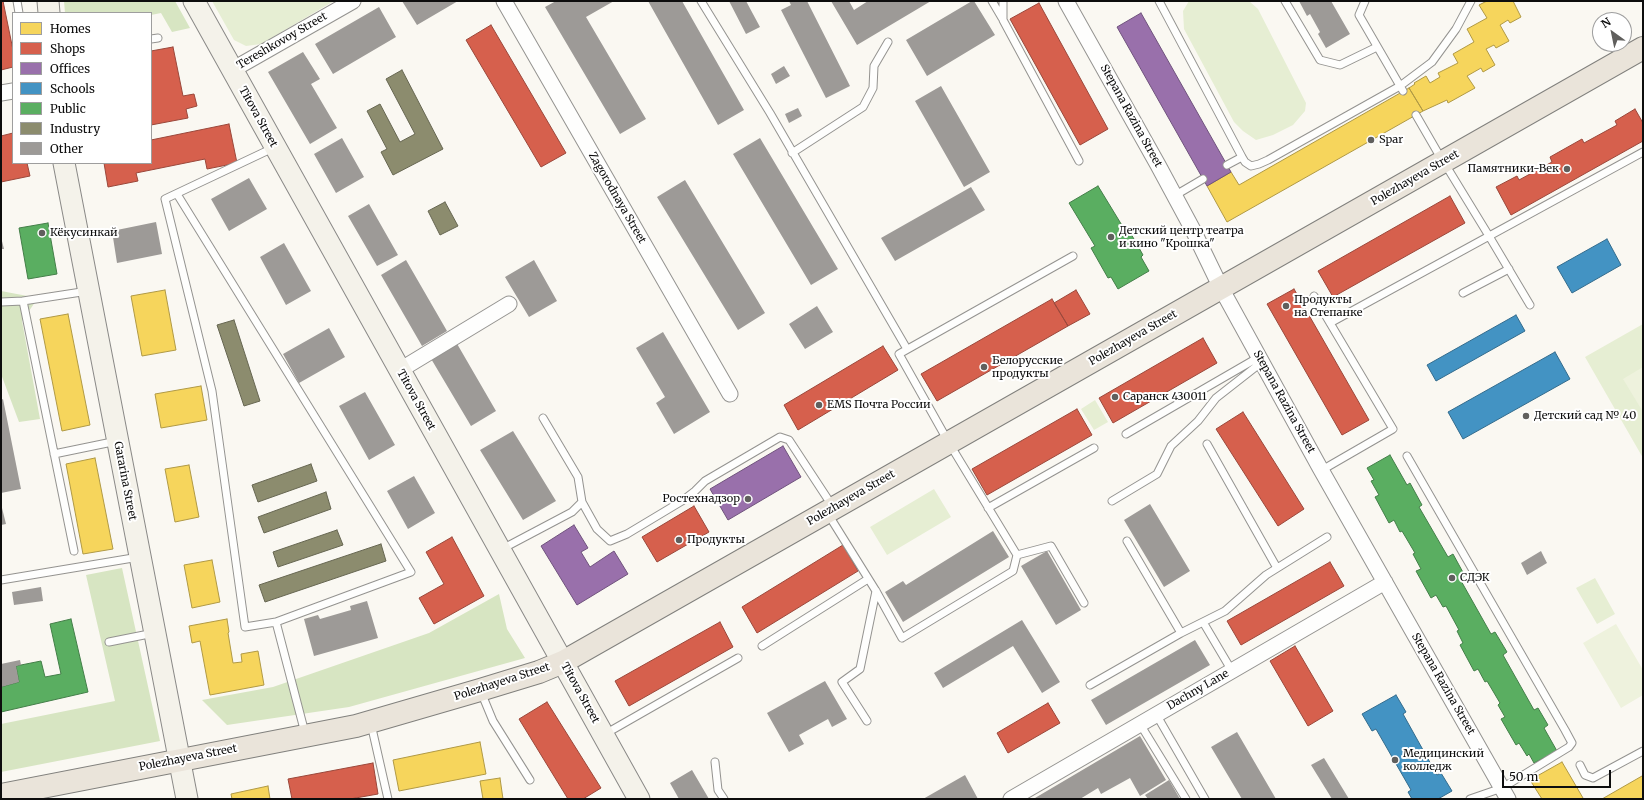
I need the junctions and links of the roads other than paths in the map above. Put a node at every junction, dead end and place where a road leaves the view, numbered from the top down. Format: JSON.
{"nodes":[{"id":1,"x":17,"y":1,"type":"edge"},
{"id":2,"x":48,"y":1,"type":"edge"},
{"id":3,"x":194,"y":1,"type":"edge"},
{"id":4,"x":353,"y":1,"type":"edge"},
{"id":5,"x":504,"y":1,"type":"edge"},
{"id":6,"x":701,"y":1,"type":"edge"},
{"id":7,"x":992,"y":1,"type":"edge"},
{"id":8,"x":1003,"y":1,"type":"edge"},
{"id":9,"x":1066,"y":1,"type":"edge"},
{"id":10,"x":1159,"y":1,"type":"edge"},
{"id":11,"x":1285,"y":1,"type":"edge"},
{"id":12,"x":1365,"y":1,"type":"edge"},
{"id":13,"x":1471,"y":1,"type":"edge"},
{"id":14,"x":19,"y":12,"type":"edge"},
{"id":15,"x":49,"y":12,"type":"edge"},
{"id":16,"x":1003,"y":20,"type":"junction"},
{"id":17,"x":888,"y":42,"type":"dead end"},
{"id":18,"x":1376,"y":47,"type":"junction"},
{"id":19,"x":1643,"y":48,"type":"edge"},
{"id":20,"x":232,"y":70,"type":"junction"},
{"id":21,"x":1401,"y":88,"type":"junction"},
{"id":22,"x":12,"y":90,"type":"edge"},
{"id":23,"x":1,"y":93,"type":"edge"},
{"id":24,"x":1416,"y":115,"type":"dead end"},
{"id":25,"x":274,"y":147,"type":"junction"},
{"id":26,"x":1643,"y":152,"type":"edge"},
{"id":27,"x":792,"y":153,"type":"junction"},
{"id":28,"x":1242,"y":157,"type":"junction"},
{"id":29,"x":1079,"y":161,"type":"dead end"},
{"id":30,"x":1443,"y":162,"type":"junction"},
{"id":31,"x":64,"y":164,"type":"edge"},
{"id":32,"x":1227,"y":165,"type":"dead end"},
{"id":33,"x":1203,"y":179,"type":"dead end"},
{"id":34,"x":177,"y":194,"type":"junction"},
{"id":35,"x":1174,"y":196,"type":"junction"},
{"id":36,"x":1490,"y":236,"type":"junction"},
{"id":37,"x":1073,"y":256,"type":"dead end"},
{"id":38,"x":1509,"y":269,"type":"junction"},
{"id":39,"x":1221,"y":288,"type":"junction"},
{"id":40,"x":88,"y":291,"type":"junction"},
{"id":41,"x":1463,"y":294,"type":"dead end"},
{"id":42,"x":1314,"y":296,"type":"dead end"},
{"id":43,"x":23,"y":301,"type":"junction"},
{"id":44,"x":1,"y":302,"type":"edge"},
{"id":45,"x":509,"y":304,"type":"dead end"},
{"id":46,"x":1530,"y":305,"type":"dead end"},
{"id":47,"x":1330,"y":323,"type":"junction"},
{"id":48,"x":907,"y":349,"type":"junction"},
{"id":49,"x":1261,"y":360,"type":"junction"},
{"id":50,"x":400,"y":370,"type":"junction"},
{"id":51,"x":730,"y":394,"type":"dead end"},
{"id":52,"x":542,"y":418,"type":"dead end"},
{"id":53,"x":1126,"y":434,"type":"dead end"},
{"id":54,"x":117,"y":441,"type":"junction"},
{"id":55,"x":948,"y":443,"type":"junction"},
{"id":56,"x":1207,"y":444,"type":"dead end"},
{"id":57,"x":1094,"y":448,"type":"dead end"},
{"id":58,"x":54,"y":454,"type":"junction"},
{"id":59,"x":1407,"y":456,"type":"dead end"},
{"id":60,"x":1322,"y":470,"type":"junction"},
{"id":61,"x":1112,"y":501,"type":"dead end"},
{"id":62,"x":582,"y":502,"type":"junction"},
{"id":63,"x":988,"y":508,"type":"junction"},
{"id":64,"x":830,"y":510,"type":"junction"},
{"id":65,"x":1327,"y":537,"type":"dead end"},
{"id":66,"x":1127,"y":541,"type":"dead end"},
{"id":67,"x":500,"y":550,"type":"junction"},
{"id":68,"x":74,"y":551,"type":"dead end"},
{"id":69,"x":1017,"y":555,"type":"junction"},
{"id":70,"x":139,"y":557,"type":"junction"},
{"id":71,"x":1277,"y":568,"type":"junction"},
{"id":72,"x":868,"y":579,"type":"junction"},
{"id":73,"x":1,"y":580,"type":"edge"},
{"id":74,"x":1385,"y":582,"type":"junction"},
{"id":75,"x":876,"y":591,"type":"junction"},
{"id":76,"x":1084,"y":603,"type":"dead end"},
{"id":77,"x":276,"y":622,"type":"junction"},
{"id":78,"x":1203,"y":622,"type":"junction"},
{"id":79,"x":154,"y":633,"type":"junction"},
{"id":80,"x":1181,"y":633,"type":"junction"},
{"id":81,"x":109,"y":642,"type":"dead end"},
{"id":82,"x":762,"y":646,"type":"dead end"},
{"id":83,"x":738,"y":658,"type":"dead end"},
{"id":84,"x":562,"y":662,"type":"junction"},
{"id":85,"x":1232,"y":671,"type":"junction"},
{"id":86,"x":1090,"y":685,"type":"dead end"},
{"id":87,"x":480,"y":690,"type":"junction"},
{"id":88,"x":1156,"y":714,"type":"junction"},
{"id":89,"x":867,"y":721,"type":"dead end"},
{"id":90,"x":370,"y":722,"type":"junction"},
{"id":91,"x":1140,"y":724,"type":"junction"},
{"id":92,"x":306,"y":735,"type":"junction"},
{"id":93,"x":603,"y":735,"type":"junction"},
{"id":94,"x":1643,"y":751,"type":"edge"},
{"id":95,"x":179,"y":760,"type":"junction"},
{"id":96,"x":715,"y":762,"type":"dead end"},
{"id":97,"x":1580,"y":765,"type":"dead end"},
{"id":98,"x":530,"y":780,"type":"dead end"},
{"id":99,"x":1505,"y":793,"type":"edge"},
{"id":100,"x":1,"y":794,"type":"edge"},
{"id":101,"x":187,"y":799,"type":"edge"},
{"id":102,"x":388,"y":799,"type":"edge"},
{"id":103,"x":639,"y":799,"type":"edge"},
{"id":104,"x":724,"y":799,"type":"edge"},
{"id":105,"x":1011,"y":799,"type":"edge"},
{"id":106,"x":1186,"y":799,"type":"edge"},
{"id":107,"x":1205,"y":799,"type":"edge"},
{"id":108,"x":1470,"y":799,"type":"edge"}],
"edges":[{"from":1,"to":14,"type":"lane"},
{"from":2,"to":15,"type":"main road"},
{"from":3,"to":20,"type":"main road","name":"Titova Street"},
{"from":4,"to":20,"type":"street","name":"Tereshkovoy Street"},
{"from":5,"to":51,"type":"street","name":"Zagorodnaya Street"},
{"from":6,"to":27,"type":"lane"},
{"from":7,"to":16,"type":"lane"},
{"from":8,"to":16,"type":"lane"},
{"from":9,"to":35,"type":"street","name":"Stepana Razina Street"},
{"from":10,"to":28,"type":"lane"},
{"from":11,"to":18,"type":"lane"},
{"from":12,"to":18,"type":"lane"},
{"from":13,"to":21,"type":"lane"},
{"from":16,"to":29,"type":"lane"},
{"from":17,"to":27,"type":"lane"},
{"from":18,"to":21,"type":"lane"},
{"from":19,"to":30,"type":"main road","name":"Polezhayeva Street"},
{"from":20,"to":25,"type":"main road","name":"Titova Street"},
{"from":21,"to":28,"type":"lane"},
{"from":22,"to":23,"type":"street"},
{"from":24,"to":30,"type":"lane"},
{"from":25,"to":34,"type":"lane"},
{"from":25,"to":50,"type":"main road","name":"Titova Street"},
{"from":26,"to":36,"type":"lane"},
{"from":27,"to":48,"type":"lane"},
{"from":28,"to":32,"type":"lane"},
{"from":30,"to":36,"type":"lane"},
{"from":30,"to":39,"type":"main road","name":"Polezhayeva Street"},
{"from":31,"to":40,"type":"main road","name":"Gararina Street"},
{"from":33,"to":35,"type":"lane"},
{"from":34,"to":77,"type":"lane"},
{"from":34,"to":77,"type":"lane"},
{"from":35,"to":39,"type":"street","name":"Stepana Razina Street"},
{"from":36,"to":38,"type":"lane"},
{"from":36,"to":47,"type":"lane"},
{"from":37,"to":48,"type":"lane"},
{"from":38,"to":41,"type":"lane"},
{"from":38,"to":46,"type":"lane"},
{"from":39,"to":49,"type":"street","name":"Stepana Razina Street"},
{"from":39,"to":55,"type":"main road","name":"Polezhayeva Street"},
{"from":40,"to":43,"type":"lane"},
{"from":40,"to":54,"type":"main road","name":"Gararina Street"},
{"from":42,"to":47,"type":"lane"},
{"from":43,"to":44,"type":"lane"},
{"from":43,"to":58,"type":"lane"},
{"from":45,"to":50,"type":"street"},
{"from":47,"to":60,"type":"lane"},
{"from":48,"to":55,"type":"lane"},
{"from":49,"to":53,"type":"lane"},
{"from":49,"to":60,"type":"street","name":"Stepana Razina Street"},
{"from":49,"to":61,"type":"lane"},
{"from":50,"to":67,"type":"main road","name":"Titova Street"},
{"from":52,"to":62,"type":"lane"},
{"from":54,"to":58,"type":"lane"},
{"from":54,"to":70,"type":"main road","name":"Gararina Street"},
{"from":55,"to":63,"type":"lane"},
{"from":55,"to":64,"type":"main road","name":"Polezhayeva Street"},
{"from":56,"to":71,"type":"lane"},
{"from":57,"to":63,"type":"lane"},
{"from":58,"to":68,"type":"lane"},
{"from":59,"to":99,"type":"lane"},
{"from":60,"to":74,"type":"street","name":"Stepana Razina Street"},
{"from":62,"to":64,"type":"lane"},
{"from":62,"to":67,"type":"lane"},
{"from":63,"to":69,"type":"lane"},
{"from":64,"to":72,"type":"lane"},
{"from":64,"to":84,"type":"main road","name":"Polezhayeva Street"},
{"from":65,"to":71,"type":"lane"},
{"from":66,"to":80,"type":"lane"},
{"from":67,"to":84,"type":"main road","name":"Titova Street"},
{"from":69,"to":75,"type":"lane"},
{"from":69,"to":76,"type":"lane"},
{"from":70,"to":73,"type":"lane"},
{"from":70,"to":79,"type":"main road","name":"Gararina Street"},
{"from":71,"to":78,"type":"lane"},
{"from":72,"to":75,"type":"lane"},
{"from":72,"to":82,"type":"lane"},
{"from":74,"to":85,"type":"street","name":"Dachny Lane"},
{"from":74,"to":99,"type":"street","name":"Stepana Razina Street"},
{"from":75,"to":89,"type":"lane"},
{"from":77,"to":92,"type":"lane"},
{"from":78,"to":80,"type":"lane"},
{"from":78,"to":85,"type":"lane"},
{"from":79,"to":81,"type":"lane"},
{"from":79,"to":95,"type":"main road","name":"Gararina Street"},
{"from":80,"to":86,"type":"lane"},
{"from":83,"to":93,"type":"lane"},
{"from":84,"to":87,"type":"main road","name":"Polezhayeva Street"},
{"from":84,"to":93,"type":"main road","name":"Titova Street"},
{"from":85,"to":88,"type":"street","name":"Dachny Lane"},
{"from":87,"to":90,"type":"main road","name":"Polezhayeva Street"},
{"from":87,"to":98,"type":"lane"},
{"from":88,"to":91,"type":"street","name":"Dachny Lane"},
{"from":88,"to":107,"type":"lane"},
{"from":90,"to":92,"type":"main road","name":"Polezhayeva Street"},
{"from":90,"to":102,"type":"lane"},
{"from":91,"to":105,"type":"street","name":"Dachny Lane"},
{"from":91,"to":106,"type":"lane"},
{"from":92,"to":95,"type":"main road","name":"Polezhayeva Street"},
{"from":93,"to":103,"type":"main road","name":"Titova Street"},
{"from":94,"to":97,"type":"lane"},
{"from":95,"to":100,"type":"main road","name":"Polezhayeva Street"},
{"from":95,"to":101,"type":"main road","name":"Gararina Street"},
{"from":96,"to":104,"type":"lane"},
{"from":99,"to":108,"type":"lane"}]}
